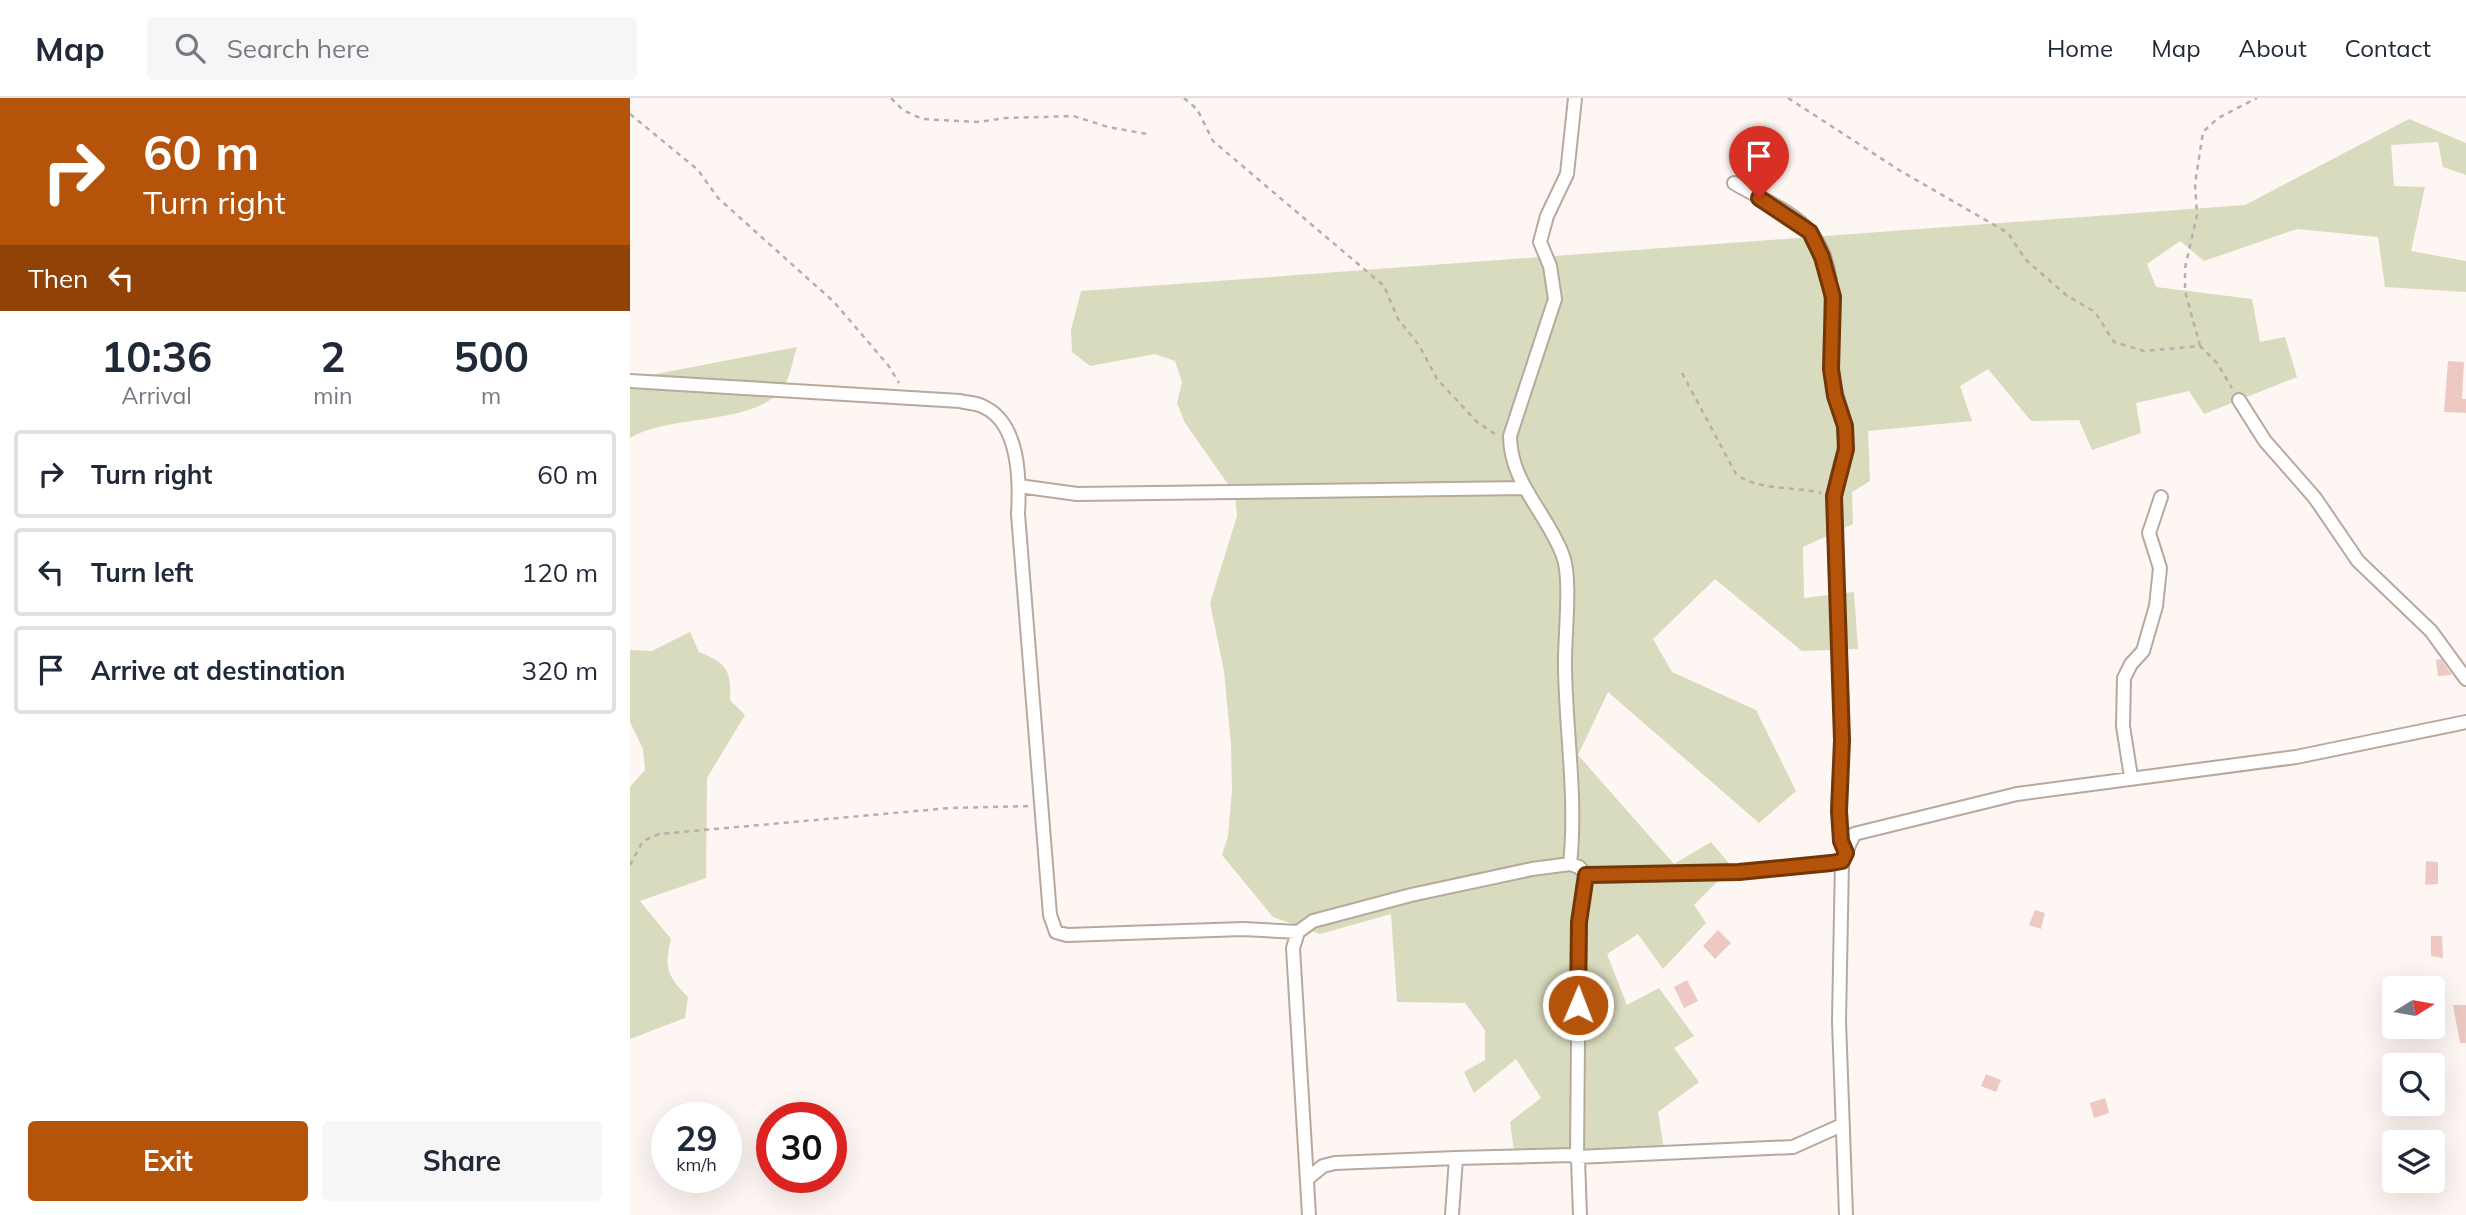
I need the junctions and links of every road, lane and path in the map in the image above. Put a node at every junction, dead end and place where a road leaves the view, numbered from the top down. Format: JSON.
{"nodes":[{"id":1,"x":891,"y":98,"type":"edge"},
{"id":2,"x":1184,"y":98,"type":"edge"},
{"id":3,"x":1576,"y":98,"type":"edge"},
{"id":4,"x":1788,"y":98,"type":"edge"},
{"id":5,"x":2257,"y":98,"type":"edge"},
{"id":6,"x":630,"y":114,"type":"edge"},
{"id":7,"x":1147,"y":134,"type":"dead end"},
{"id":8,"x":1734,"y":183,"type":"dead end"},
{"id":9,"x":2200,"y":346,"type":"junction"},
{"id":10,"x":1682,"y":373,"type":"dead end"},
{"id":11,"x":630,"y":381,"type":"edge"},
{"id":12,"x":908,"y":398,"type":"junction"},
{"id":13,"x":2239,"y":400,"type":"joint"},
{"id":14,"x":1510,"y":444,"type":"junction"},
{"id":15,"x":1019,"y":486,"type":"junction"},
{"id":16,"x":1524,"y":488,"type":"junction"},
{"id":17,"x":1834,"y":496,"type":"junction"},
{"id":18,"x":2161,"y":497,"type":"dead end"},
{"id":19,"x":2466,"y":680,"type":"edge"},
{"id":20,"x":2466,"y":722,"type":"edge"},
{"id":21,"x":2131,"y":777,"type":"junction"},
{"id":22,"x":1040,"y":805,"type":"junction"},
{"id":23,"x":1844,"y":857,"type":"junction"},
{"id":24,"x":1570,"y":864,"type":"junction"},
{"id":25,"x":630,"y":865,"type":"edge"},
{"id":26,"x":1586,"y":875,"type":"junction"},
{"id":27,"x":1298,"y":932,"type":"junction"},
{"id":28,"x":1842,"y":1125,"type":"junction"},
{"id":29,"x":1577,"y":1157,"type":"junction"},
{"id":30,"x":1456,"y":1158,"type":"junction"},
{"id":31,"x":1307,"y":1179,"type":"junction"},
{"id":32,"x":1309,"y":1215,"type":"edge"},
{"id":33,"x":1452,"y":1215,"type":"edge"},
{"id":34,"x":1580,"y":1215,"type":"edge"},
{"id":35,"x":1846,"y":1215,"type":"edge"}],
"edges":[{"from":1,"to":7,"type":"path"},
{"from":2,"to":14,"type":"path"},
{"from":3,"to":14,"type":"street"},
{"from":4,"to":9,"type":"path"},
{"from":5,"to":9,"type":"path"},
{"from":6,"to":12,"type":"path"},
{"from":8,"to":17,"type":"street"},
{"from":9,"to":13,"type":"path"},
{"from":10,"to":17,"type":"path"},
{"from":11,"to":12,"type":"street"},
{"from":12,"to":15,"type":"street"},
{"from":13,"to":19,"type":"street"},
{"from":14,"to":16,"type":"street"},
{"from":15,"to":16,"type":"street"},
{"from":15,"to":22,"type":"street"},
{"from":16,"to":24,"type":"street"},
{"from":17,"to":23,"type":"street"},
{"from":18,"to":21,"type":"street"},
{"from":20,"to":21,"type":"street"},
{"from":21,"to":23,"type":"street"},
{"from":22,"to":25,"type":"path"},
{"from":22,"to":27,"type":"street"},
{"from":23,"to":26,"type":"street"},
{"from":23,"to":28,"type":"street"},
{"from":24,"to":26,"type":"street"},
{"from":24,"to":27,"type":"street"},
{"from":26,"to":29,"type":"street"},
{"from":27,"to":31,"type":"street"},
{"from":28,"to":29,"type":"street"},
{"from":28,"to":35,"type":"street"},
{"from":29,"to":30,"type":"street"},
{"from":29,"to":34,"type":"street"},
{"from":30,"to":31,"type":"street"},
{"from":30,"to":33,"type":"street"},
{"from":31,"to":32,"type":"street"}]}
